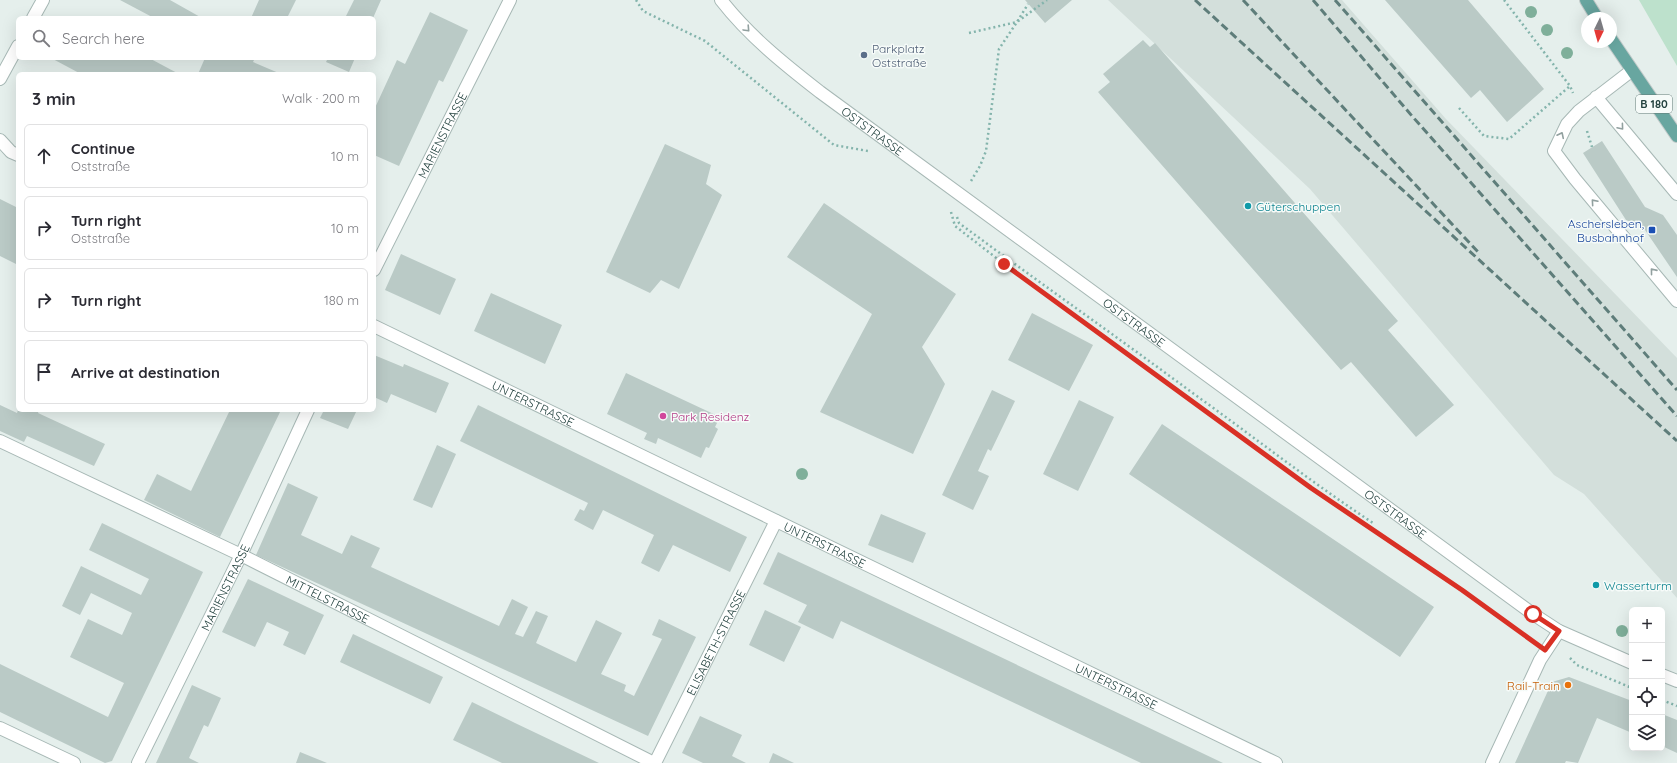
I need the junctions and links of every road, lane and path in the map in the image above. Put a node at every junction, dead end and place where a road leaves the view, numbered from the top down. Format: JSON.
{"nodes":[{"id":1,"x":43,"y":0,"type":"edge"},
{"id":2,"x":510,"y":0,"type":"edge"},
{"id":3,"x":636,"y":0,"type":"edge"},
{"id":4,"x":721,"y":0,"type":"edge"},
{"id":5,"x":1047,"y":0,"type":"edge"},
{"id":6,"x":1504,"y":0,"type":"edge"},
{"id":7,"x":1586,"y":0,"type":"edge"},
{"id":8,"x":1028,"y":4,"type":"dead end"},
{"id":9,"x":1593,"y":12,"type":"edge"},
{"id":10,"x":34,"y":16,"type":"edge"},
{"id":11,"x":1017,"y":22,"type":"junction"},
{"id":12,"x":969,"y":33,"type":"dead end"},
{"id":13,"x":1616,"y":48,"type":"edge"},
{"id":14,"x":16,"y":50,"type":"edge"},
{"id":15,"x":1631,"y":71,"type":"junction"},
{"id":16,"x":0,"y":78,"type":"edge"},
{"id":17,"x":1570,"y":86,"type":"junction"},
{"id":18,"x":1596,"y":97,"type":"junction"},
{"id":19,"x":1459,"y":108,"type":"dead end"},
{"id":20,"x":1579,"y":111,"type":"junction"},
{"id":21,"x":1677,"y":136,"type":"edge"},
{"id":22,"x":0,"y":140,"type":"edge"},
{"id":23,"x":1592,"y":147,"type":"dead end"},
{"id":24,"x":872,"y":152,"type":"dead end"},
{"id":25,"x":16,"y":154,"type":"edge"},
{"id":26,"x":1677,"y":194,"type":"edge"},
{"id":27,"x":962,"y":195,"type":"junction"},
{"id":28,"x":376,"y":266,"type":"edge"},
{"id":29,"x":1677,"y":301,"type":"edge"},
{"id":30,"x":376,"y":327,"type":"edge"},
{"id":31,"x":307,"y":412,"type":"edge"},
{"id":32,"x":0,"y":441,"type":"edge"},
{"id":33,"x":776,"y":521,"type":"junction"},
{"id":34,"x":241,"y":555,"type":"junction"},
{"id":35,"x":1559,"y":631,"type":"junction"},
{"id":36,"x":1545,"y":650,"type":"junction"},
{"id":37,"x":1629,"y":662,"type":"edge"},
{"id":38,"x":1665,"y":676,"type":"edge"},
{"id":39,"x":1677,"y":681,"type":"edge"},
{"id":40,"x":1665,"y":701,"type":"edge"},
{"id":41,"x":1677,"y":706,"type":"edge"},
{"id":42,"x":0,"y":728,"type":"edge"},
{"id":43,"x":74,"y":763,"type":"edge"},
{"id":44,"x":138,"y":763,"type":"edge"},
{"id":45,"x":655,"y":763,"type":"edge"},
{"id":46,"x":1276,"y":763,"type":"edge"},
{"id":47,"x":1492,"y":763,"type":"edge"}],
"edges":[{"from":1,"to":10,"type":"street"},
{"from":2,"to":28,"type":"street","name":"MARIENSTRASSE"},
{"from":3,"to":24,"type":"path"},
{"from":4,"to":27,"type":"street","name":"OSTSTRASSE","one_way":true},
{"from":5,"to":11,"type":"path"},
{"from":6,"to":17,"type":"path"},
{"from":7,"to":9,"type":"main road"},
{"from":8,"to":11,"type":"path"},
{"from":11,"to":12,"type":"path"},
{"from":11,"to":27,"type":"path"},
{"from":13,"to":15,"type":"main road","number":"B 180"},
{"from":14,"to":16,"type":"street"},
{"from":15,"to":18,"type":"street"},
{"from":15,"to":21,"type":"main road","number":"B 180"},
{"from":17,"to":19,"type":"path"},
{"from":17,"to":20,"type":"path"},
{"from":18,"to":20,"type":"street"},
{"from":18,"to":26,"type":"street","one_way":true},
{"from":20,"to":23,"type":"path"},
{"from":29,"to":20,"type":"street","one_way":true},
{"from":22,"to":25,"type":"street"},
{"from":27,"to":35,"type":"street","name":"OSTSTRASSE"},
{"from":27,"to":36,"type":"path"},
{"from":30,"to":33,"type":"street","name":"UNTERSTRASSE"},
{"from":31,"to":34,"type":"street","name":"MARIENSTRASSE"},
{"from":32,"to":34,"type":"street","name":"MITTELSTRASSE"},
{"from":33,"to":45,"type":"street","name":"ELISABETH-STRASSE"},
{"from":33,"to":46,"type":"street","name":"UNTERSTRASSE"},
{"from":34,"to":44,"type":"street","name":"MARIENSTRASSE"},
{"from":34,"to":45,"type":"street","name":"MITTELSTRASSE"},
{"from":35,"to":36,"type":"street"},
{"from":35,"to":37,"type":"street","name":"OSTSTRASSE"},
{"from":36,"to":47,"type":"street"},
{"from":38,"to":39,"type":"street"},
{"from":40,"to":41,"type":"path"},
{"from":42,"to":43,"type":"street"}]}
